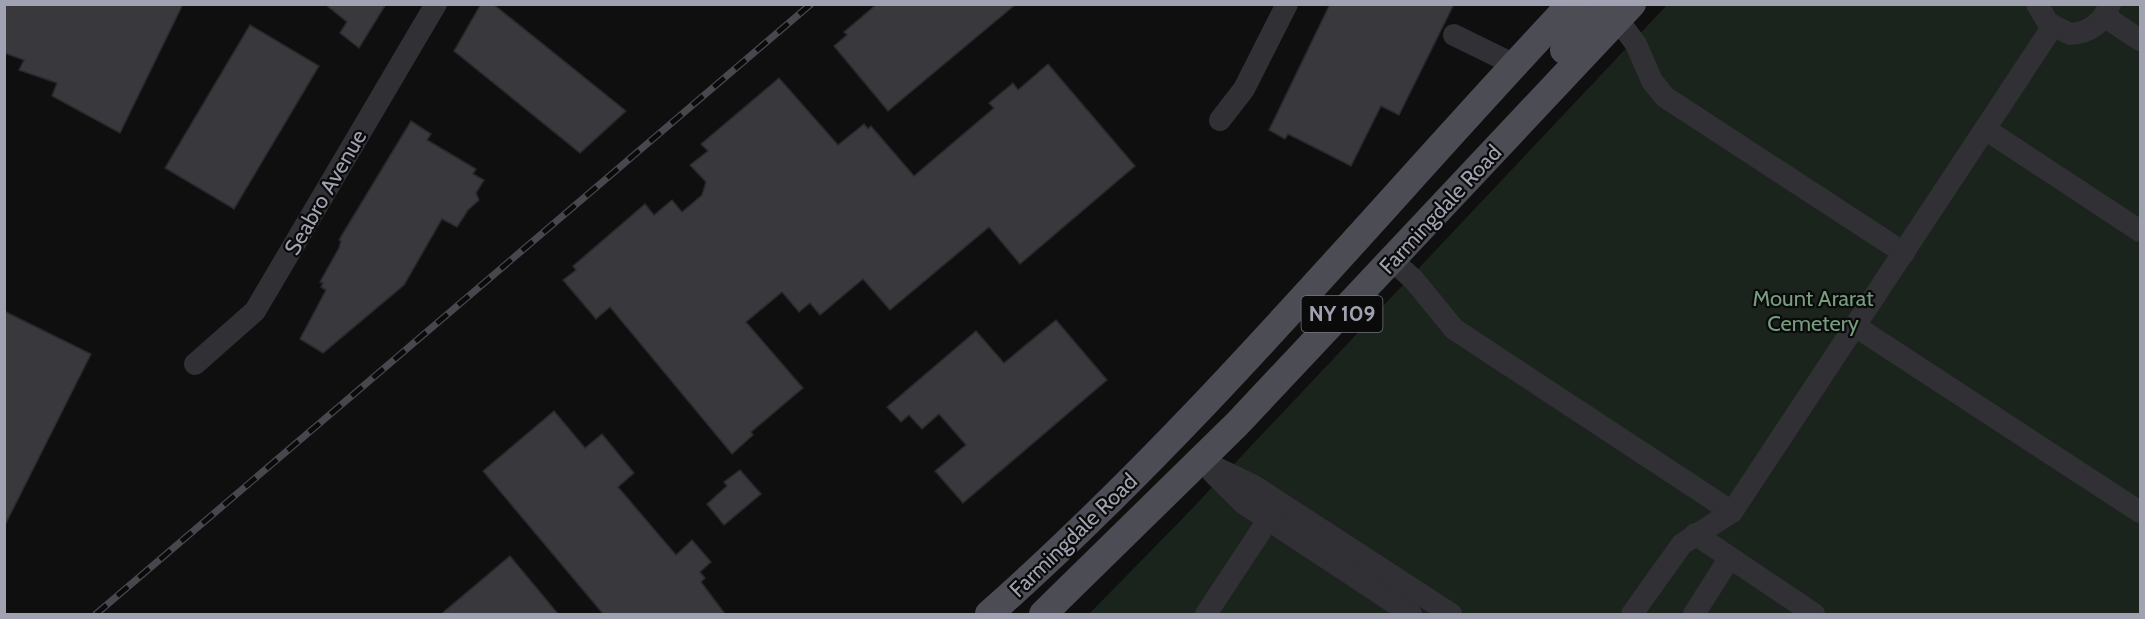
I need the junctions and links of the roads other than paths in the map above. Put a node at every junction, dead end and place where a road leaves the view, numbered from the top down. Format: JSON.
{"nodes":[{"id":1,"x":436,"y":4,"type":"edge"},
{"id":2,"x":1287,"y":4,"type":"edge"},
{"id":3,"x":1571,"y":4,"type":"edge"},
{"id":4,"x":2037,"y":4,"type":"edge"},
{"id":5,"x":1618,"y":10,"type":"edge"},
{"id":6,"x":2107,"y":10,"type":"edge"},
{"id":7,"x":2053,"y":26,"type":"junction"},
{"id":8,"x":1454,"y":35,"type":"dead end"},
{"id":9,"x":2140,"y":40,"type":"edge"},
{"id":10,"x":1515,"y":65,"type":"junction"},
{"id":11,"x":1220,"y":120,"type":"dead end"},
{"id":12,"x":1986,"y":129,"type":"junction"},
{"id":13,"x":2140,"y":231,"type":"edge"},
{"id":14,"x":1904,"y":253,"type":"junction"},
{"id":15,"x":1392,"y":260,"type":"junction"},
{"id":16,"x":1855,"y":326,"type":"junction"},
{"id":17,"x":195,"y":364,"type":"dead end"},
{"id":18,"x":1202,"y":461,"type":"junction"},
{"id":19,"x":1274,"y":511,"type":"junction"},
{"id":20,"x":1732,"y":512,"type":"junction"},
{"id":21,"x":2140,"y":512,"type":"edge"},
{"id":22,"x":1695,"y":534,"type":"junction"},
{"id":23,"x":1730,"y":559,"type":"junction"},
{"id":24,"x":989,"y":615,"type":"edge"},
{"id":25,"x":1043,"y":615,"type":"edge"},
{"id":26,"x":1206,"y":615,"type":"edge"},
{"id":27,"x":1411,"y":615,"type":"edge"},
{"id":28,"x":1451,"y":615,"type":"edge"},
{"id":29,"x":1632,"y":615,"type":"edge"},
{"id":30,"x":1694,"y":615,"type":"edge"},
{"id":31,"x":1814,"y":615,"type":"edge"}],
"edges":[{"from":1,"to":17,"type":"street","name":"Seabro Avenue"},
{"from":2,"to":11,"type":"street"},
{"from":3,"to":10,"type":"main road","name":"Farmingdale Road","number":"NY 109"},
{"from":4,"to":7,"type":"street"},
{"from":5,"to":14,"type":"street"},
{"from":5,"to":15,"type":"main road","name":"Farmingdale Road","number":"NY 109"},
{"from":6,"to":7,"type":"street"},
{"from":6,"to":9,"type":"street"},
{"from":7,"to":12,"type":"street"},
{"from":8,"to":10,"type":"street"},
{"from":10,"to":24,"type":"main road","name":"Farmingdale Road","number":"NY 109"},
{"from":12,"to":13,"type":"street"},
{"from":12,"to":14,"type":"street"},
{"from":14,"to":16,"type":"street"},
{"from":15,"to":18,"type":"main road","name":"Farmingdale Road","number":"NY 109"},
{"from":15,"to":20,"type":"street"},
{"from":16,"to":20,"type":"street"},
{"from":16,"to":21,"type":"street"},
{"from":18,"to":19,"type":"street"},
{"from":18,"to":25,"type":"main road","name":"Farmingdale Road","number":"NY 109"},
{"from":19,"to":26,"type":"street"},
{"from":19,"to":27,"type":"street"},
{"from":19,"to":28,"type":"street"},
{"from":20,"to":22,"type":"street"},
{"from":22,"to":23,"type":"street"},
{"from":22,"to":29,"type":"street"},
{"from":23,"to":30,"type":"street"},
{"from":23,"to":31,"type":"street"}]}
